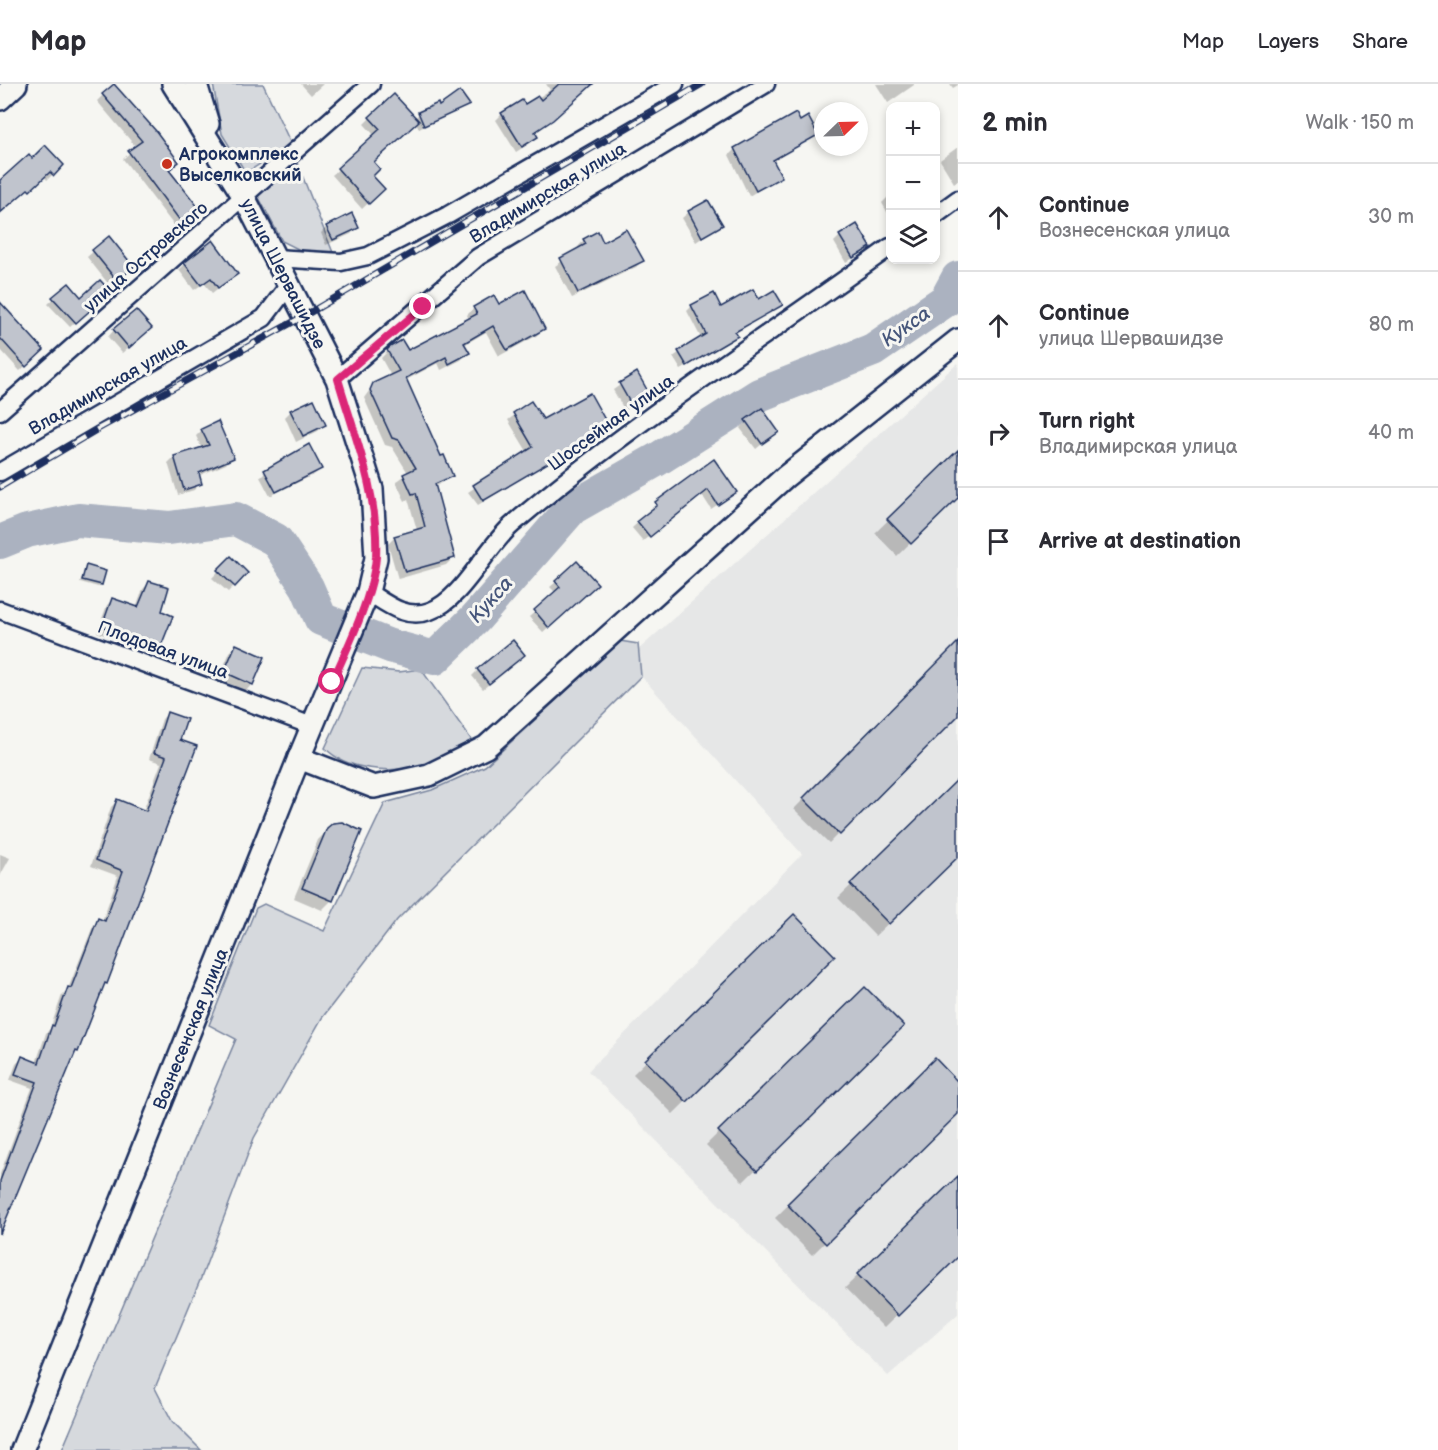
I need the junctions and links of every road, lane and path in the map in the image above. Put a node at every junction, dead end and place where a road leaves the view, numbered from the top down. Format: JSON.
{"nodes":[{"id":1,"x":16,"y":84,"type":"edge"},
{"id":2,"x":173,"y":84,"type":"edge"},
{"id":3,"x":196,"y":84,"type":"edge"},
{"id":4,"x":371,"y":84,"type":"edge"},
{"id":5,"x":675,"y":84,"type":"edge"},
{"id":6,"x":766,"y":84,"type":"edge"},
{"id":7,"x":0,"y":99,"type":"edge"},
{"id":8,"x":216,"y":150,"type":"junction"},
{"id":9,"x":244,"y":196,"type":"junction"},
{"id":10,"x":958,"y":199,"type":"edge"},
{"id":11,"x":940,"y":212,"type":"edge"},
{"id":12,"x":886,"y":252,"type":"edge"},
{"id":13,"x":275,"y":258,"type":"junction"},
{"id":14,"x":288,"y":286,"type":"junction"},
{"id":15,"x":958,"y":340,"type":"edge"},
{"id":16,"x":338,"y":379,"type":"junction"},
{"id":17,"x":0,"y":411,"type":"edge"},
{"id":18,"x":0,"y":472,"type":"edge"},
{"id":19,"x":364,"y":601,"type":"junction"},
{"id":20,"x":0,"y":610,"type":"edge"},
{"id":21,"x":312,"y":726,"type":"junction"},
{"id":22,"x":299,"y":758,"type":"junction"},
{"id":23,"x":22,"y":1450,"type":"edge"}],
"edges":[{"from":1,"to":7,"type":"street"},
{"from":2,"to":8,"type":"street","name":"улица Шервашидзе"},
{"from":3,"to":8,"type":"street","name":"улица Шервашидзе"},
{"from":4,"to":9,"type":"street","name":"улица Островского"},
{"from":5,"to":13,"type":"street","name":"Владимирская улица"},
{"from":6,"to":16,"type":"street","name":"Владимирская улица"},
{"from":8,"to":9,"type":"street","name":"улица Шервашидзе"},
{"from":9,"to":13,"type":"street","name":"улица Шервашидзе"},
{"from":9,"to":17,"type":"street","name":"улица Островского"},
{"from":10,"to":11,"type":"street"},
{"from":12,"to":19,"type":"street","name":"Шоссейная улица"},
{"from":13,"to":14,"type":"street","name":"улица Шервашидзе"},
{"from":14,"to":16,"type":"street","name":"улица Шервашидзе"},
{"from":14,"to":18,"type":"street","name":"Владимирская улица"},
{"from":15,"to":22,"type":"street"},
{"from":16,"to":19,"type":"street","name":"улица Шервашидзе"},
{"from":19,"to":21,"type":"street","name":"Вознесенская улица"},
{"from":20,"to":21,"type":"street","name":"Плодовая улица"},
{"from":21,"to":22,"type":"street","name":"Вознесенская улица"},
{"from":22,"to":23,"type":"street","name":"Вознесенская улица"}]}
